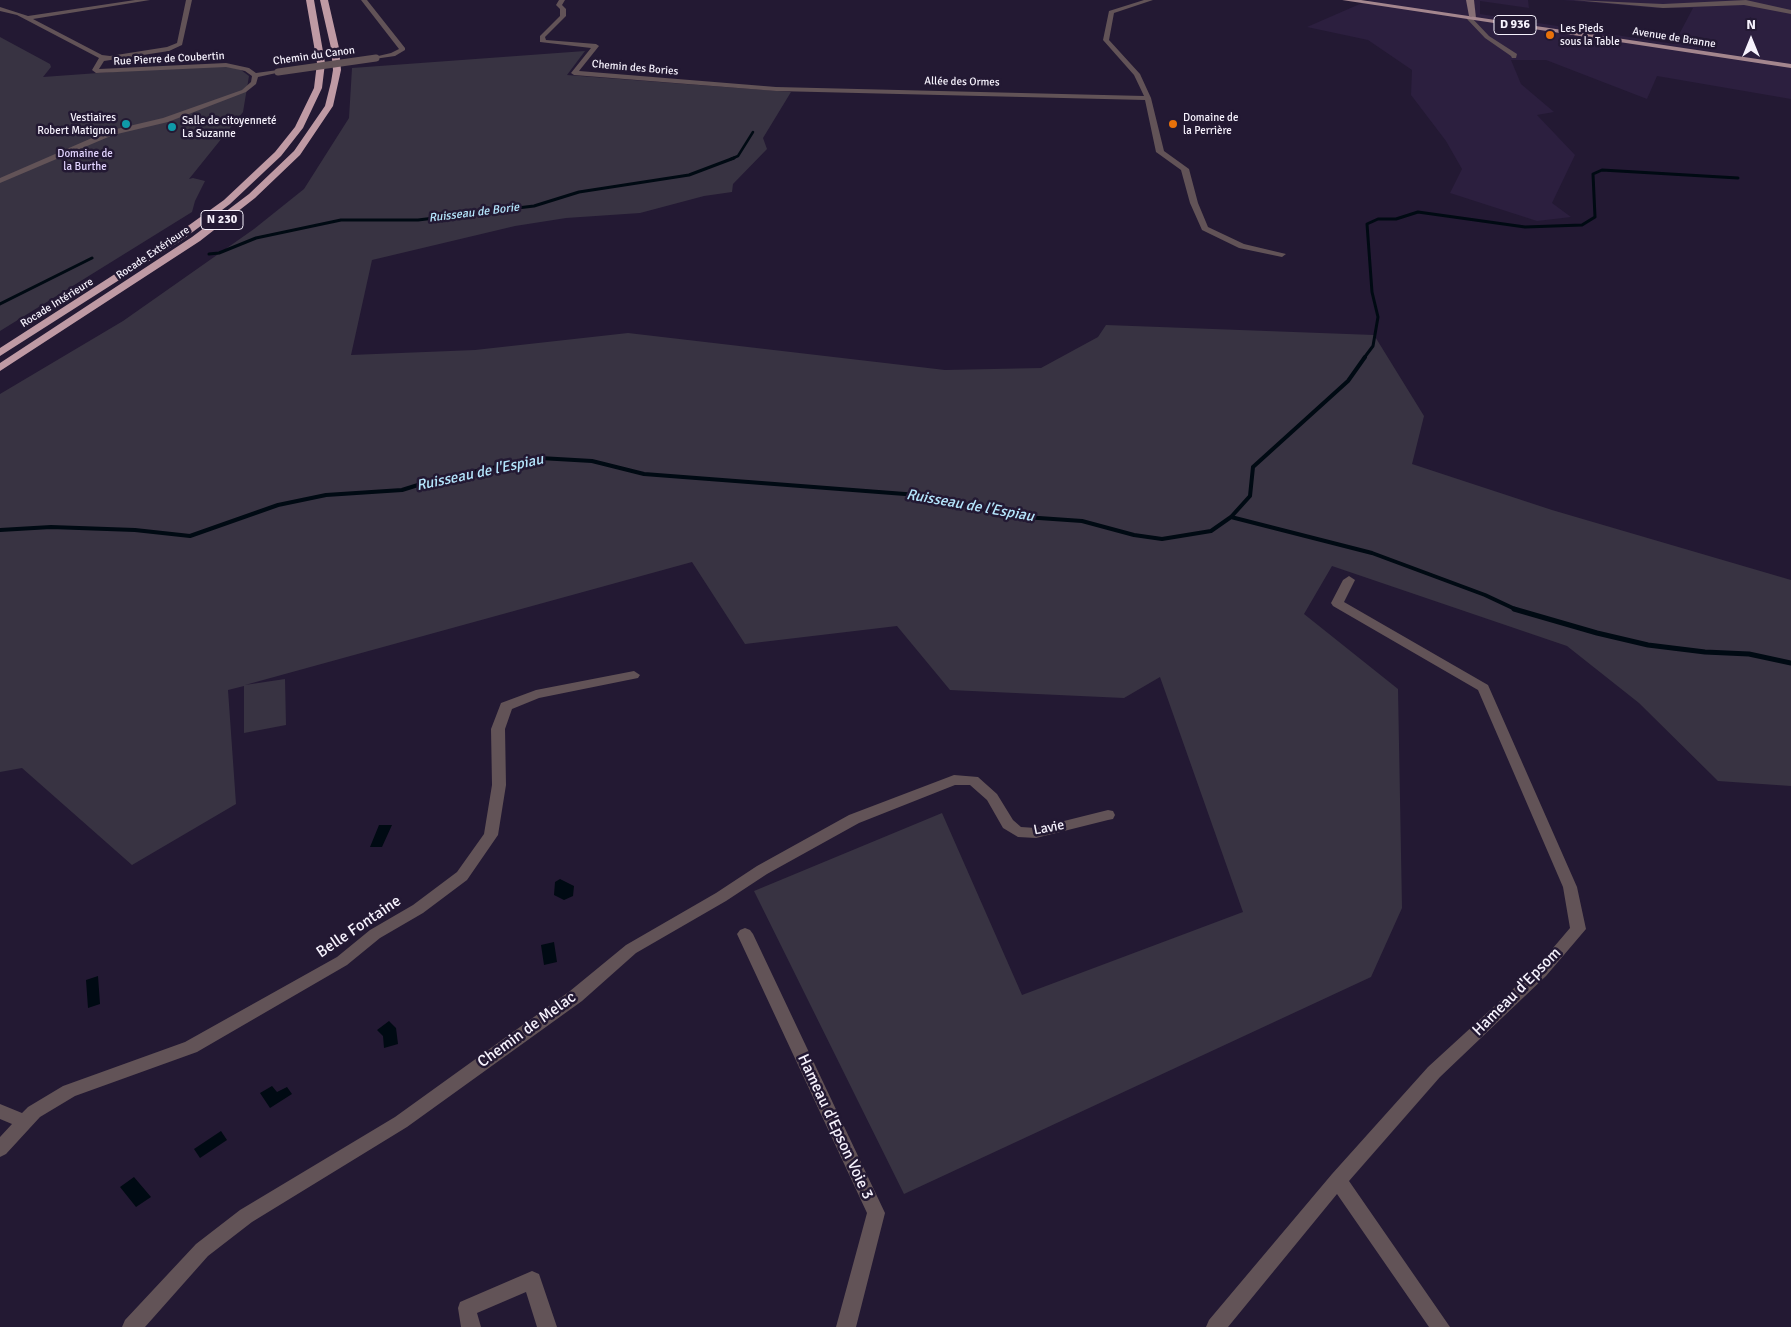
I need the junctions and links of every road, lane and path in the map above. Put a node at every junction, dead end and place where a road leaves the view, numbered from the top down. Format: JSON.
{"nodes":[{"id":1,"x":147,"y":0,"type":"edge"},
{"id":2,"x":189,"y":0,"type":"edge"},
{"id":3,"x":310,"y":0,"type":"edge"},
{"id":4,"x":324,"y":0,"type":"edge"},
{"id":5,"x":364,"y":0,"type":"edge"},
{"id":6,"x":562,"y":0,"type":"edge"},
{"id":7,"x":1150,"y":0,"type":"edge"},
{"id":8,"x":1346,"y":0,"type":"edge"},
{"id":9,"x":1364,"y":0,"type":"edge"},
{"id":10,"x":1470,"y":0,"type":"edge"},
{"id":11,"x":1576,"y":0,"type":"edge"},
{"id":12,"x":1621,"y":2,"type":"edge"},
{"id":13,"x":1744,"y":2,"type":"edge"},
{"id":14,"x":0,"y":9,"type":"edge"},
{"id":15,"x":1791,"y":12,"type":"edge"},
{"id":16,"x":1471,"y":17,"type":"junction"},
{"id":17,"x":28,"y":18,"type":"junction"},
{"id":18,"x":1514,"y":57,"type":"dead end"},
{"id":19,"x":103,"y":58,"type":"junction"},
{"id":20,"x":1791,"y":65,"type":"edge"},
{"id":21,"x":255,"y":75,"type":"junction"},
{"id":22,"x":776,"y":89,"type":"joint"},
{"id":23,"x":1148,"y":98,"type":"junction"},
{"id":24,"x":0,"y":181,"type":"edge"},
{"id":25,"x":1282,"y":254,"type":"dead end"},
{"id":26,"x":0,"y":353,"type":"edge"},
{"id":27,"x":0,"y":368,"type":"edge"},
{"id":28,"x":1348,"y":580,"type":"dead end"},
{"id":29,"x":634,"y":675,"type":"dead end"},
{"id":30,"x":954,"y":780,"type":"joint"},
{"id":31,"x":1108,"y":815,"type":"dead end"},
{"id":32,"x":745,"y":934,"type":"dead end"},
{"id":33,"x":0,"y":1111,"type":"edge"},
{"id":34,"x":25,"y":1122,"type":"junction"},
{"id":35,"x":0,"y":1149,"type":"edge"},
{"id":36,"x":1338,"y":1180,"type":"junction"},
{"id":37,"x":132,"y":1327,"type":"edge"},
{"id":38,"x":472,"y":1327,"type":"edge"},
{"id":39,"x":547,"y":1327,"type":"edge"},
{"id":40,"x":846,"y":1327,"type":"edge"},
{"id":41,"x":1216,"y":1327,"type":"edge"},
{"id":42,"x":1440,"y":1327,"type":"edge"}],
"edges":[{"from":1,"to":17,"type":"street"},
{"from":2,"to":19,"type":"street"},
{"from":3,"to":26,"type":"highway","name":"Rocade Intérieure","number":"N 230"},
{"from":4,"to":27,"type":"highway","name":"Rocade Extérieure","number":"N 230"},
{"from":5,"to":21,"type":"street","name":"Chemin du Canon","bridge":true},
{"from":6,"to":22,"type":"street","name":"Chemin des Bories"},
{"from":7,"to":23,"type":"street"},
{"from":8,"to":16,"type":"main road","name":"Avenue de Branne","number":"D 936"},
{"from":9,"to":16,"type":"main road","name":"Avenue de Branne","number":"D 936"},
{"from":10,"to":16,"type":"street"},
{"from":11,"to":12,"type":"street"},
{"from":12,"to":13,"type":"street"},
{"from":13,"to":15,"type":"street"},
{"from":14,"to":17,"type":"street","name":"Rue Pierre de Coubertin"},
{"from":16,"to":18,"type":"street"},
{"from":16,"to":20,"type":"main road","name":"Avenue de Branne","number":"D 936"},
{"from":17,"to":19,"type":"street","name":"Rue Pierre de Coubertin"},
{"from":19,"to":21,"type":"street","name":"Rue Pierre de Coubertin"},
{"from":21,"to":24,"type":"street"},
{"from":22,"to":23,"type":"street","name":"Allée des Ormes"},
{"from":23,"to":25,"type":"street"},
{"from":28,"to":36,"type":"street","name":"Hameau d'Epsom"},
{"from":29,"to":34,"type":"street","name":"Belle Fontaine"},
{"from":30,"to":31,"type":"street","name":"Lavie"},
{"from":30,"to":37,"type":"street","name":"Chemin de Melac"},
{"from":32,"to":40,"type":"street","name":"Hameau d'Epson Voie 3"},
{"from":33,"to":34,"type":"street"},
{"from":34,"to":35,"type":"street","name":"Belle Fontaine"},
{"from":36,"to":41,"type":"street","name":"Hameau d'Epsom"},
{"from":36,"to":42,"type":"street"},
{"from":38,"to":39,"type":"street"}]}
